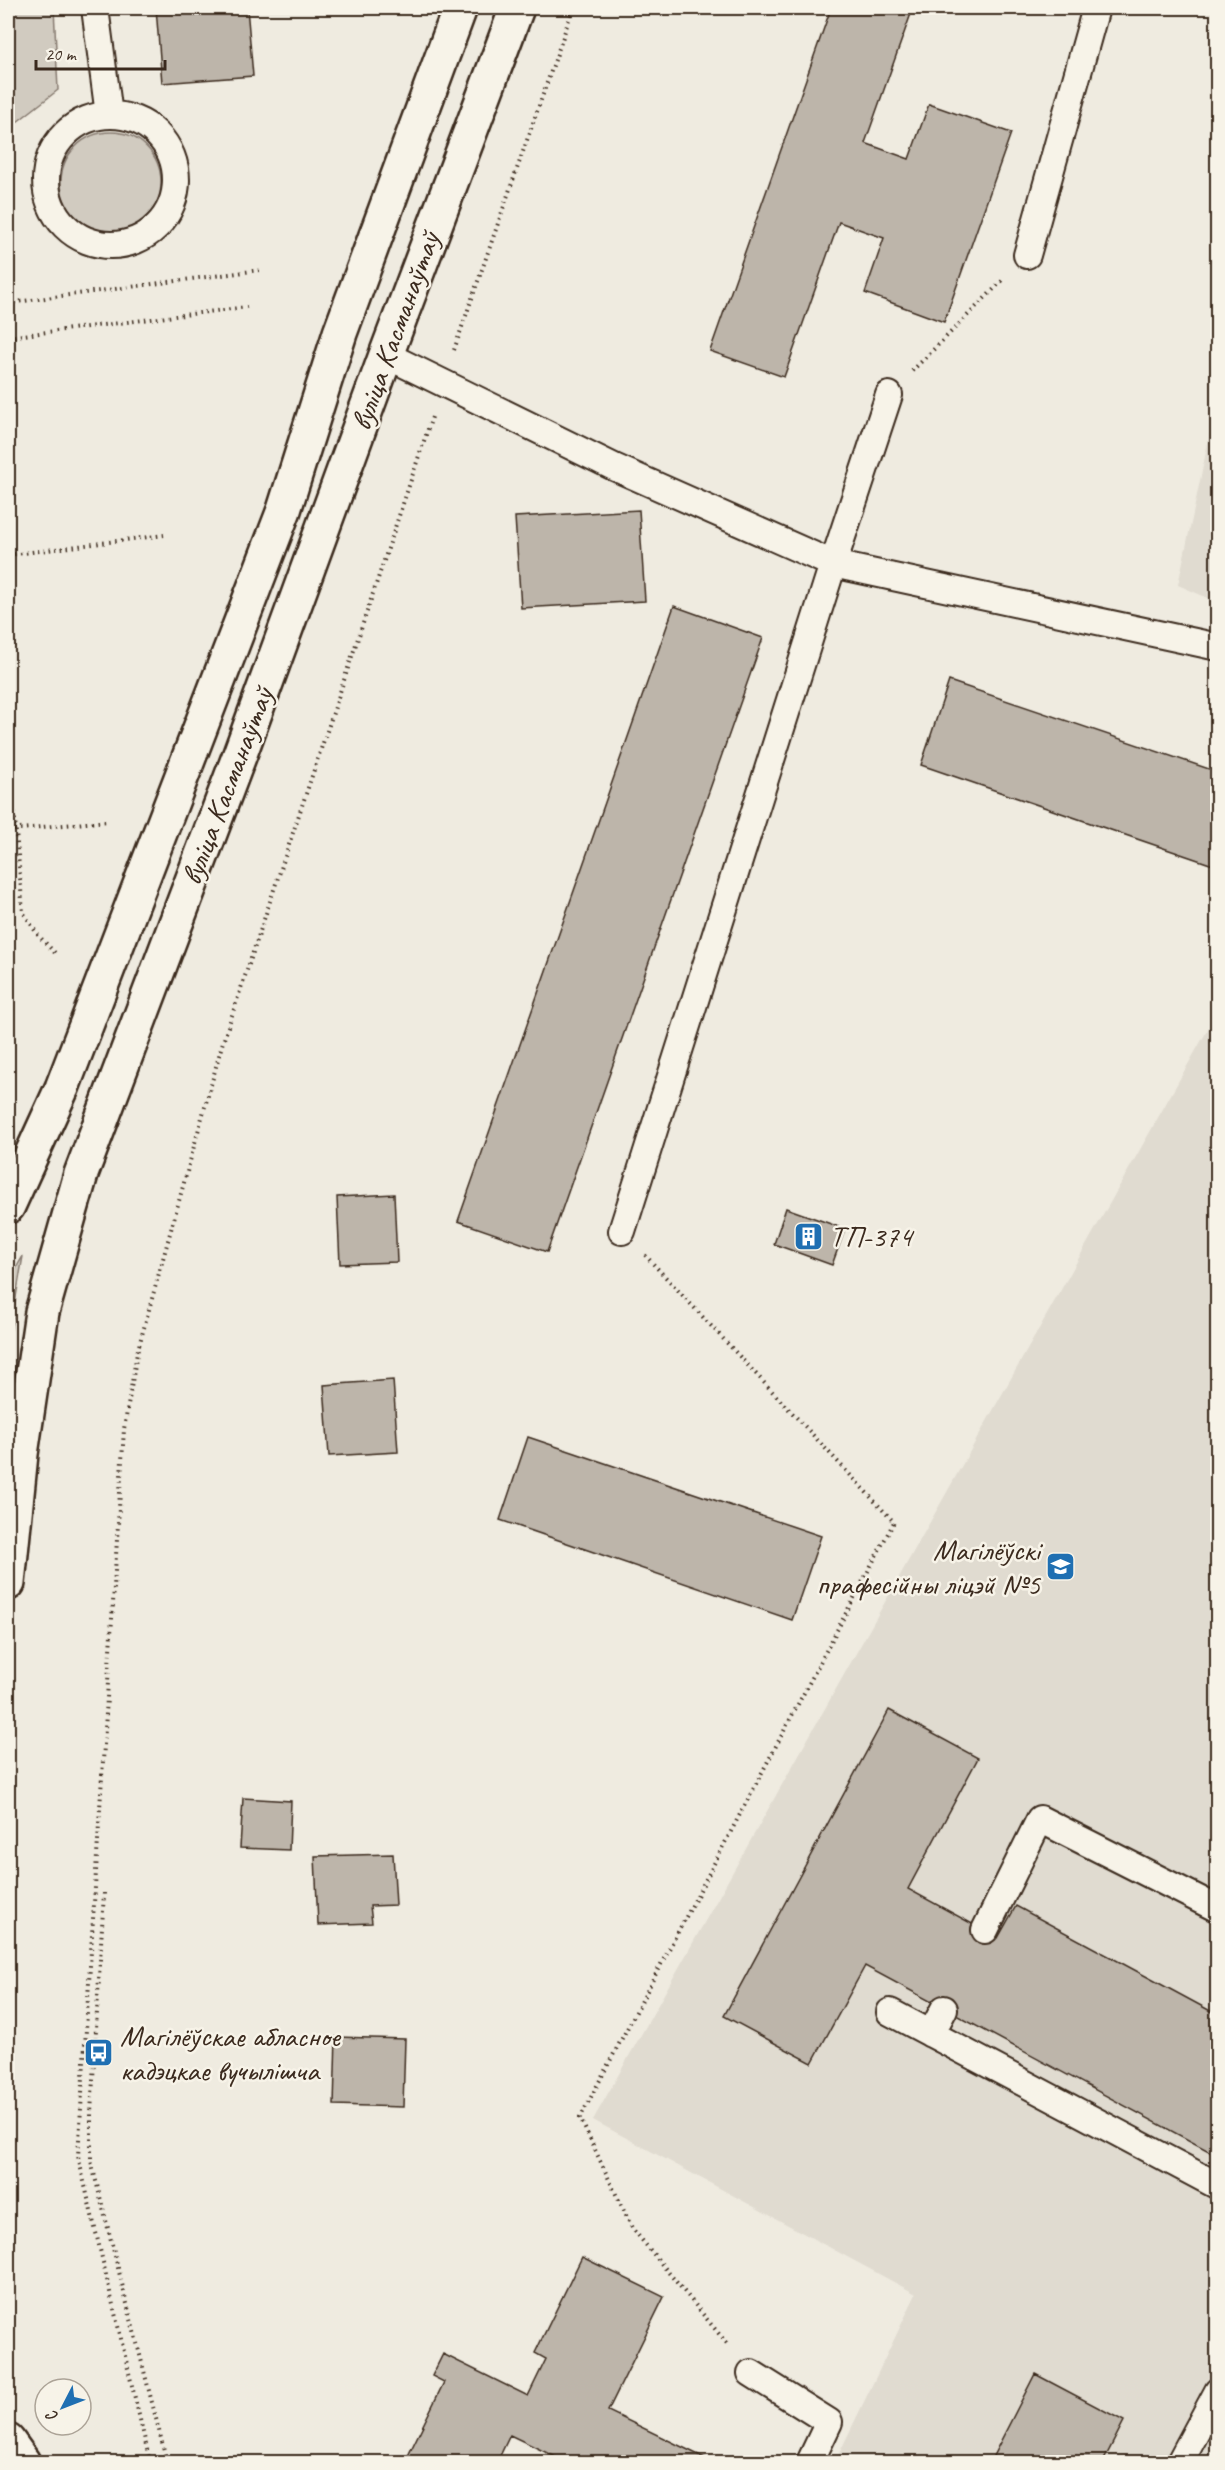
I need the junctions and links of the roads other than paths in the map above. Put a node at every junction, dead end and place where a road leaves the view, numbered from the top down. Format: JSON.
{"nodes":[{"id":1,"x":95,"y":8,"type":"edge"},
{"id":2,"x":460,"y":8,"type":"edge"},
{"id":3,"x":517,"y":8,"type":"edge"},
{"id":4,"x":1096,"y":8,"type":"edge"},
{"id":5,"x":109,"y":115,"type":"junction"},
{"id":6,"x":1027,"y":255,"type":"road end"},
{"id":7,"x":340,"y":333,"type":"junction"},
{"id":8,"x":386,"y":355,"type":"junction"},
{"id":9,"x":889,"y":395,"type":"road end"},
{"id":10,"x":833,"y":564,"type":"junction"},
{"id":11,"x":1218,"y":647,"type":"edge"},
{"id":12,"x":8,"y":1206,"type":"edge"},
{"id":13,"x":622,"y":1231,"type":"road end"},
{"id":14,"x":8,"y":1583,"type":"edge"},
{"id":15,"x":1218,"y":1909,"type":"edge"},
{"id":16,"x":985,"y":1930,"type":"dead end"},
{"id":17,"x":944,"y":2009,"type":"dead end"},
{"id":18,"x":890,"y":2013,"type":"dead end"},
{"id":19,"x":931,"y":2034,"type":"junction"},
{"id":20,"x":1218,"y":2186,"type":"edge"},
{"id":21,"x":751,"y":2373,"type":"road end"},
{"id":22,"x":1218,"y":2391,"type":"edge"},
{"id":23,"x":8,"y":2441,"type":"edge"},
{"id":24,"x":23,"y":2463,"type":"edge"},
{"id":25,"x":810,"y":2463,"type":"edge"},
{"id":26,"x":1180,"y":2463,"type":"edge"}],
"edges":[{"from":1,"to":5,"type":"lane"},
{"from":2,"to":7,"type":"main road","name":"вуліца Касманаўтаў"},
{"from":3,"to":8,"type":"main road","name":"вуліца Касманаўтаў"},
{"from":4,"to":6,"type":"lane"},
{"from":5,"to":5,"type":"lane"},
{"from":7,"to":8,"type":"main road"},
{"from":7,"to":12,"type":"main road","name":"вуліца Касманаўтаў"},
{"from":8,"to":10,"type":"lane"},
{"from":8,"to":14,"type":"main road","name":"вуліца Касманаўтаў"},
{"from":9,"to":10,"type":"lane"},
{"from":10,"to":11,"type":"lane"},
{"from":10,"to":13,"type":"lane"},
{"from":15,"to":16,"type":"lane"},
{"from":17,"to":19,"type":"lane"},
{"from":18,"to":19,"type":"lane"},
{"from":19,"to":20,"type":"lane"},
{"from":21,"to":25,"type":"lane"},
{"from":22,"to":26,"type":"lane"},
{"from":23,"to":24,"type":"main road"}]}
